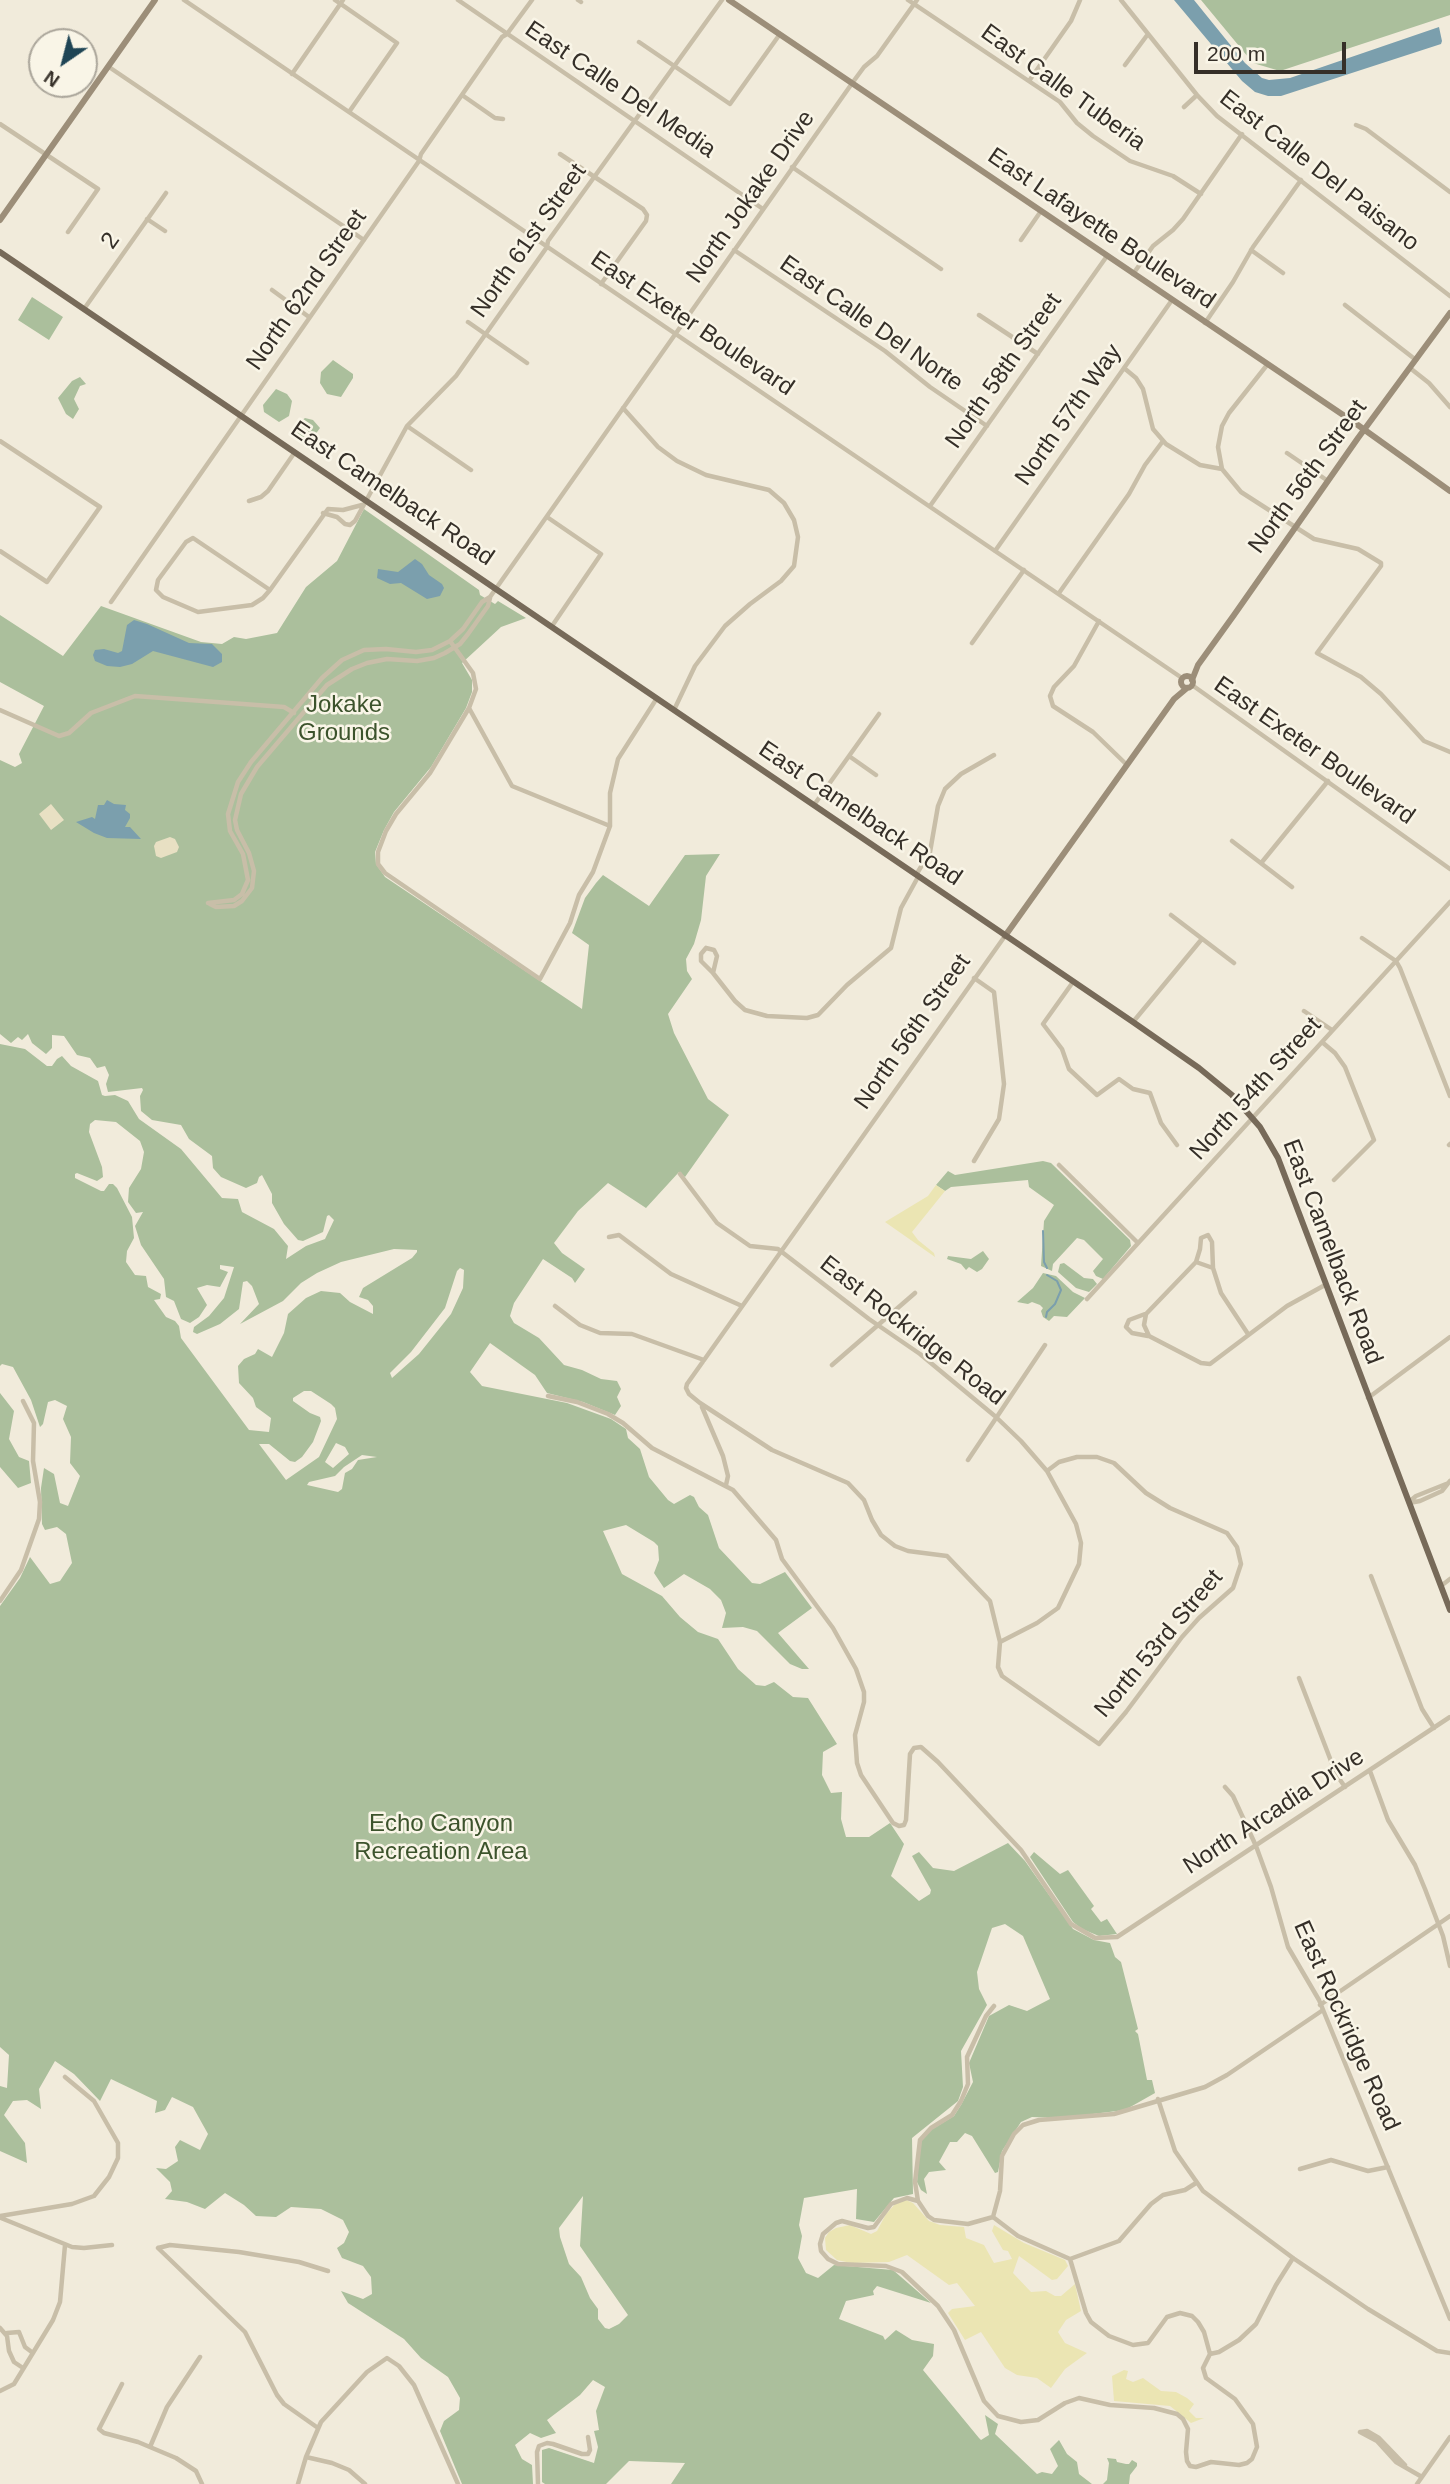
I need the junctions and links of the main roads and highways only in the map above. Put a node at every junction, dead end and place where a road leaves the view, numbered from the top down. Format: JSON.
{"nodes":[{"id":1,"x":0,"y":252,"type":"edge"},
{"id":2,"x":1450,"y":1610,"type":"edge"}],
"edges":[{"from":1,"to":2,"type":"main road","name":"East Camelback Road"}]}
